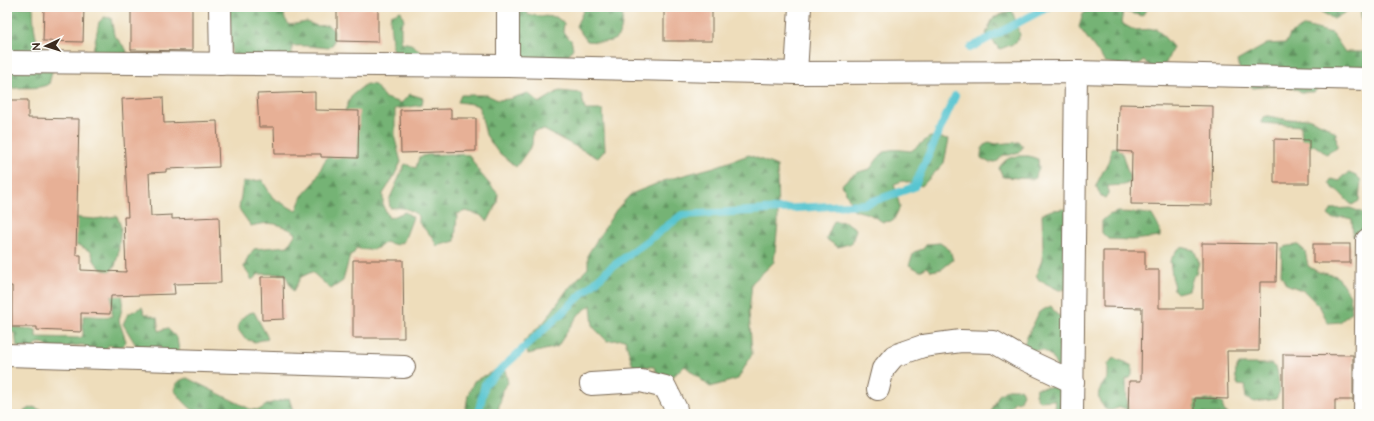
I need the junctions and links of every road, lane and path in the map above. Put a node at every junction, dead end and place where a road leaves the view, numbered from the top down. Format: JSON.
{"nodes":[{"id":1,"x":220,"y":7,"type":"edge"},
{"id":2,"x":508,"y":7,"type":"edge"},
{"id":3,"x":800,"y":7,"type":"edge"},
{"id":4,"x":7,"y":62,"type":"edge"},
{"id":5,"x":221,"y":64,"type":"junction"},
{"id":6,"x":508,"y":66,"type":"junction"},
{"id":7,"x":1076,"y":72,"type":"junction"},
{"id":8,"x":796,"y":73,"type":"junction"},
{"id":9,"x":1367,"y":79,"type":"edge"},
{"id":10,"x":1367,"y":240,"type":"edge"},
{"id":11,"x":7,"y":355,"type":"edge"},
{"id":12,"x":404,"y":367,"type":"dead end"},
{"id":13,"x":1073,"y":382,"type":"junction"},
{"id":14,"x":591,"y":384,"type":"dead end"},
{"id":15,"x":878,"y":389,"type":"dead end"},
{"id":16,"x":676,"y":414,"type":"edge"},
{"id":17,"x":1072,"y":414,"type":"edge"},
{"id":18,"x":1365,"y":414,"type":"edge"}],
"edges":[{"from":1,"to":5,"type":"street"},
{"from":2,"to":6,"type":"street"},
{"from":3,"to":8,"type":"street"},
{"from":4,"to":5,"type":"street"},
{"from":5,"to":6,"type":"street"},
{"from":6,"to":8,"type":"street"},
{"from":7,"to":8,"type":"street"},
{"from":7,"to":9,"type":"street"},
{"from":7,"to":13,"type":"street"},
{"from":10,"to":18,"type":"street"},
{"from":11,"to":12,"type":"street"},
{"from":13,"to":15,"type":"street"},
{"from":13,"to":17,"type":"street"},
{"from":14,"to":16,"type":"street"}]}
